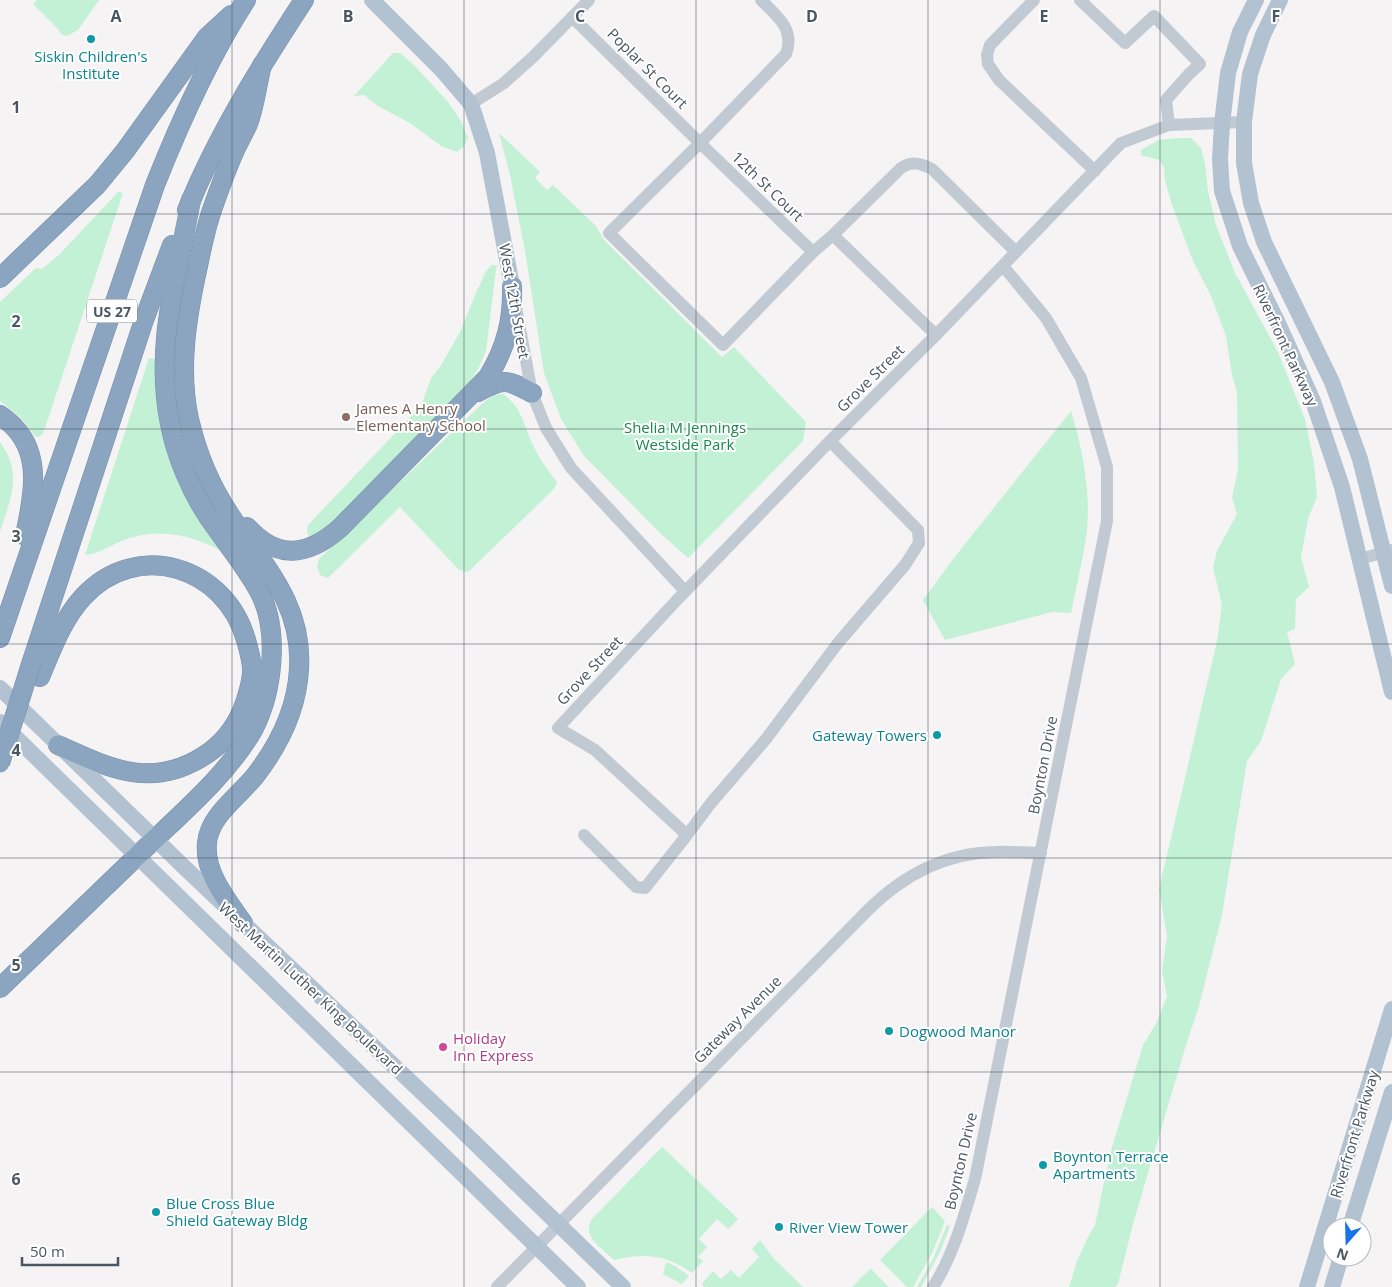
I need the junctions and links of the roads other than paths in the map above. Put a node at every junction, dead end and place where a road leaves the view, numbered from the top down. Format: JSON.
{"nodes":[{"id":1,"x":304,"y":0,"type":"edge"},
{"id":2,"x":372,"y":0,"type":"edge"},
{"id":3,"x":589,"y":0,"type":"edge"},
{"id":4,"x":761,"y":0,"type":"edge"},
{"id":5,"x":1034,"y":0,"type":"edge"},
{"id":6,"x":1080,"y":0,"type":"edge"},
{"id":7,"x":1280,"y":0,"type":"edge"},
{"id":8,"x":245,"y":1,"type":"edge"},
{"id":9,"x":1250,"y":3,"type":"edge"},
{"id":10,"x":572,"y":16,"type":"junction"},
{"id":11,"x":262,"y":65,"type":"junction"},
{"id":12,"x":471,"y":104,"type":"junction"},
{"id":13,"x":1244,"y":122,"type":"junction"},
{"id":14,"x":1222,"y":124,"type":"junction"},
{"id":15,"x":1169,"y":126,"type":"junction"},
{"id":16,"x":700,"y":143,"type":"junction"},
{"id":17,"x":1094,"y":172,"type":"junction"},
{"id":18,"x":191,"y":200,"type":"junction"},
{"id":19,"x":833,"y":235,"type":"junction"},
{"id":20,"x":813,"y":252,"type":"junction"},
{"id":21,"x":1016,"y":252,"type":"junction"},
{"id":22,"x":1003,"y":266,"type":"junction"},
{"id":23,"x":0,"y":278,"type":"edge"},
{"id":24,"x":512,"y":286,"type":"junction"},
{"id":25,"x":936,"y":335,"type":"junction"},
{"id":26,"x":532,"y":393,"type":"junction"},
{"id":27,"x":470,"y":396,"type":"junction"},
{"id":28,"x":0,"y":415,"type":"edge"},
{"id":29,"x":830,"y":441,"type":"junction"},
{"id":30,"x":204,"y":466,"type":"junction"},
{"id":31,"x":1388,"y":551,"type":"edge"},
{"id":32,"x":1360,"y":559,"type":"junction"},
{"id":33,"x":1392,"y":586,"type":"edge"},
{"id":34,"x":686,"y":591,"type":"junction"},
{"id":35,"x":1,"y":635,"type":"edge"},
{"id":36,"x":36,"y":669,"type":"junction"},
{"id":37,"x":0,"y":688,"type":"edge"},
{"id":38,"x":1392,"y":692,"type":"edge"},
{"id":39,"x":0,"y":722,"type":"edge"},
{"id":40,"x":58,"y":745,"type":"junction"},
{"id":41,"x":0,"y":765,"type":"edge"},
{"id":42,"x":584,"y":835,"type":"dead end"},
{"id":43,"x":687,"y":835,"type":"junction"},
{"id":44,"x":155,"y":839,"type":"junction"},
{"id":45,"x":1041,"y":854,"type":"junction"},
{"id":46,"x":136,"y":857,"type":"junction"},
{"id":47,"x":243,"y":923,"type":"junction"},
{"id":48,"x":0,"y":988,"type":"edge"},
{"id":49,"x":1392,"y":1009,"type":"edge"},
{"id":50,"x":1392,"y":1092,"type":"edge"},
{"id":51,"x":1353,"y":1217,"type":"edge"},
{"id":52,"x":558,"y":1224,"type":"junction"},
{"id":53,"x":536,"y":1246,"type":"junction"},
{"id":54,"x":1338,"y":1267,"type":"edge"},
{"id":55,"x":497,"y":1287,"type":"edge"},
{"id":56,"x":578,"y":1287,"type":"edge"},
{"id":57,"x":623,"y":1287,"type":"edge"},
{"id":58,"x":933,"y":1287,"type":"edge"},
{"id":59,"x":1306,"y":1287,"type":"edge"},
{"id":60,"x":1332,"y":1287,"type":"edge"}],
"edges":[{"from":1,"to":11,"type":"highway","number":"US 27"},
{"from":2,"to":12,"type":"main road","name":"West 12th Street"},
{"from":3,"to":10,"type":"street"},
{"from":4,"to":16,"type":"street"},
{"from":5,"to":17,"type":"street"},
{"from":6,"to":15,"type":"street"},
{"from":7,"to":13,"type":"main road","name":"Riverfront Parkway"},
{"from":8,"to":23,"type":"highway"},
{"from":8,"to":35,"type":"highway","number":"US 27"},
{"from":9,"to":14,"type":"main road","name":"Riverfront Parkway"},
{"from":10,"to":12,"type":"street"},
{"from":10,"to":16,"type":"street","name":"Poplar St Court"},
{"from":11,"to":18,"type":"highway","number":"US 27"},
{"from":11,"to":30,"type":"highway"},
{"from":12,"to":24,"type":"main road","name":"West 12th Street"},
{"from":13,"to":14,"type":"street","name":"Grove Street"},
{"from":13,"to":31,"type":"main road","name":"Riverfront Parkway"},
{"from":14,"to":15,"type":"street","name":"Grove Street"},
{"from":14,"to":32,"type":"main road","name":"Riverfront Parkway"},
{"from":15,"to":17,"type":"street","name":"Grove Street"},
{"from":16,"to":20,"type":"street","name":"12th St Court"},
{"from":16,"to":20,"type":"street"},
{"from":17,"to":21,"type":"street","name":"Grove Street"},
{"from":18,"to":36,"type":"highway","number":"US 27"},
{"from":18,"to":44,"type":"highway"},
{"from":19,"to":20,"type":"street"},
{"from":19,"to":21,"type":"street"},
{"from":19,"to":25,"type":"street"},
{"from":21,"to":22,"type":"street","name":"Grove Street"},
{"from":22,"to":25,"type":"street","name":"Grove Street"},
{"from":22,"to":45,"type":"street","name":"Boynton Drive"},
{"from":24,"to":26,"type":"street","name":"West 12th Street"},
{"from":24,"to":27,"type":"highway"},
{"from":25,"to":29,"type":"street","name":"Grove Street"},
{"from":26,"to":27,"type":"highway"},
{"from":26,"to":34,"type":"street","name":"West 12th Street"},
{"from":27,"to":30,"type":"highway"},
{"from":28,"to":35,"type":"highway"},
{"from":29,"to":34,"type":"street","name":"Grove Street"},
{"from":29,"to":43,"type":"street"},
{"from":30,"to":47,"type":"highway"},
{"from":31,"to":32,"type":"street"},
{"from":31,"to":33,"type":"main road","name":"Riverfront Parkway"},
{"from":32,"to":38,"type":"main road","name":"Riverfront Parkway"},
{"from":34,"to":43,"type":"street","name":"Grove Street"},
{"from":36,"to":40,"type":"highway"},
{"from":36,"to":41,"type":"highway","number":"US 27","bridge":true},
{"from":37,"to":40,"type":"main road","name":"West Martin Luther King Boulevard"},
{"from":39,"to":46,"type":"main road","name":"West Martin Luther King Boulevard"},
{"from":40,"to":44,"type":"main road","name":"West Martin Luther King Boulevard"},
{"from":42,"to":43,"type":"street"},
{"from":44,"to":46,"type":"highway"},
{"from":44,"to":47,"type":"main road","name":"West Martin Luther King Boulevard"},
{"from":45,"to":52,"type":"street","name":"Gateway Avenue"},
{"from":45,"to":58,"type":"street","name":"Boynton Drive"},
{"from":46,"to":48,"type":"highway"},
{"from":46,"to":53,"type":"main road","name":"West Martin Luther King Boulevard"},
{"from":47,"to":52,"type":"main road","name":"West Martin Luther King Boulevard"},
{"from":49,"to":59,"type":"main road","name":"Riverfront Parkway"},
{"from":50,"to":51,"type":"main road","name":"Riverfront Parkway"},
{"from":52,"to":53,"type":"street","name":"Gateway Avenue"},
{"from":52,"to":57,"type":"main road","name":"West Martin Luther King Boulevard"},
{"from":53,"to":55,"type":"street","name":"Gateway Avenue"},
{"from":53,"to":56,"type":"main road","name":"West Martin Luther King Boulevard"},
{"from":54,"to":60,"type":"main road"}]}
